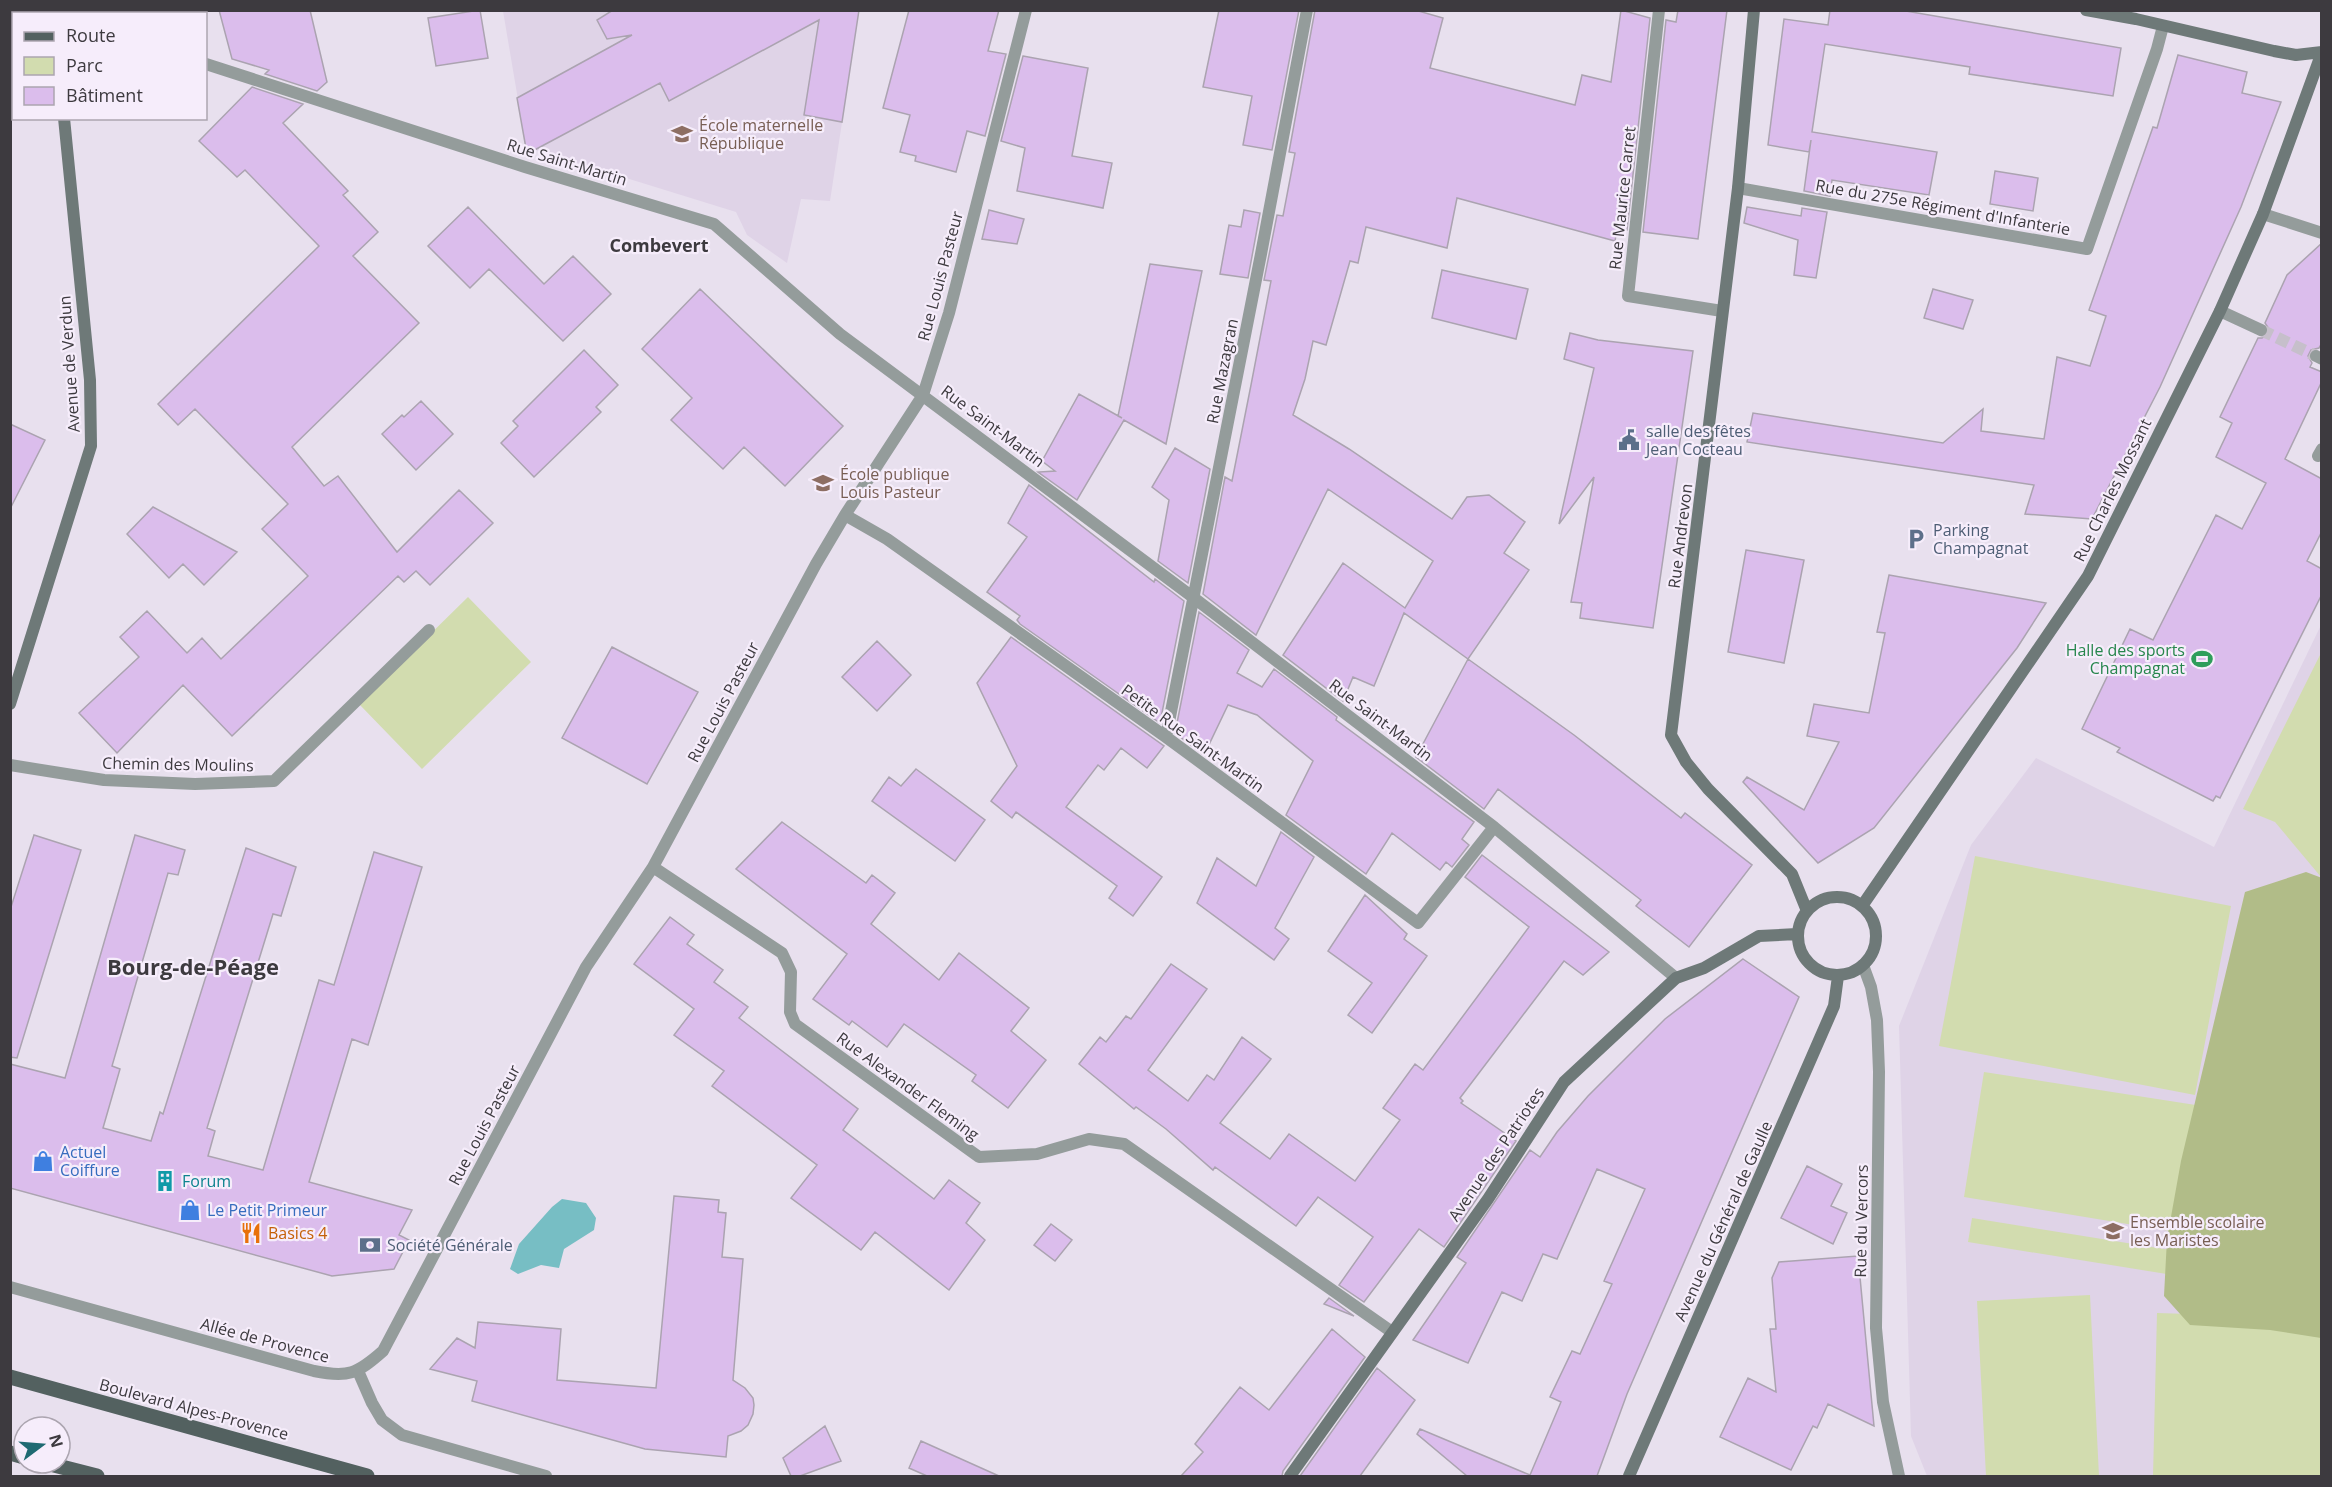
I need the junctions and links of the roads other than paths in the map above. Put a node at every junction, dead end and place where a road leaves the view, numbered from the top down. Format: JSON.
{"nodes":[{"id":1,"x":1026,"y":10,"type":"edge"},
{"id":2,"x":1307,"y":10,"type":"edge"},
{"id":3,"x":1659,"y":10,"type":"edge"},
{"id":4,"x":1754,"y":10,"type":"edge"},
{"id":5,"x":2086,"y":10,"type":"edge"},
{"id":6,"x":2163,"y":26,"type":"junction"},
{"id":7,"x":2322,"y":52,"type":"edge"},
{"id":8,"x":207,"y":64,"type":"edge"},
{"id":9,"x":64,"y":120,"type":"edge"},
{"id":10,"x":1738,"y":188,"type":"junction"},
{"id":11,"x":2263,"y":214,"type":"junction"},
{"id":12,"x":2322,"y":233,"type":"edge"},
{"id":13,"x":1722,"y":311,"type":"junction"},
{"id":14,"x":2220,"y":311,"type":"junction"},
{"id":15,"x":2261,"y":330,"type":"tunnel mouth"},
{"id":16,"x":923,"y":395,"type":"junction"},
{"id":17,"x":844,"y":515,"type":"junction"},
{"id":18,"x":1194,"y":598,"type":"junction"},
{"id":19,"x":429,"y":630,"type":"dead end"},
{"id":20,"x":10,"y":704,"type":"edge"},
{"id":21,"x":1166,"y":737,"type":"junction"},
{"id":22,"x":10,"y":765,"type":"edge"},
{"id":23,"x":1494,"y":827,"type":"junction"},
{"id":24,"x":653,"y":867,"type":"junction"},
{"id":25,"x":1862,"y":906,"type":"junction"},
{"id":26,"x":1807,"y":911,"type":"junction"},
{"id":27,"x":1797,"y":934,"type":"junction"},
{"id":28,"x":1863,"y":965,"type":"junction"},
{"id":29,"x":1838,"y":976,"type":"junction"},
{"id":30,"x":1676,"y":978,"type":"junction"},
{"id":31,"x":10,"y":1287,"type":"edge"},
{"id":32,"x":1392,"y":1332,"type":"junction"},
{"id":33,"x":358,"y":1371,"type":"junction"},
{"id":34,"x":10,"y":1377,"type":"edge"},
{"id":35,"x":72,"y":1470,"type":"edge"},
{"id":36,"x":97,"y":1476,"type":"edge"},
{"id":37,"x":367,"y":1476,"type":"edge"},
{"id":38,"x":546,"y":1476,"type":"edge"},
{"id":39,"x":1290,"y":1476,"type":"edge"},
{"id":40,"x":1629,"y":1476,"type":"edge"},
{"id":41,"x":1899,"y":1476,"type":"edge"}],
"edges":[{"from":1,"to":16,"type":"street","name":"Rue Louis Pasteur"},
{"from":2,"to":18,"type":"street","name":"Rue Mazagran"},
{"from":3,"to":13,"type":"street","name":"Rue Maurice Carret"},
{"from":4,"to":10,"type":"street","name":"Rue Andrevon"},
{"from":5,"to":6,"type":"street"},
{"from":6,"to":7,"type":"street"},
{"from":6,"to":10,"type":"street","name":"Rue du 275e Régiment d'Infanterie"},
{"from":7,"to":11,"type":"street","name":"Rue Charles Mossant"},
{"from":8,"to":16,"type":"street","name":"Rue Saint-Martin"},
{"from":9,"to":20,"type":"street","name":"Avenue de Verdun"},
{"from":10,"to":13,"type":"street","name":"Rue Andrevon"},
{"from":11,"to":12,"type":"street"},
{"from":11,"to":14,"type":"street","name":"Rue Charles Mossant"},
{"from":13,"to":26,"type":"street","name":"Rue Andrevon"},
{"from":14,"to":15,"type":"street"},
{"from":14,"to":25,"type":"street","name":"Rue Charles Mossant"},
{"from":16,"to":17,"type":"street","name":"Rue Louis Pasteur"},
{"from":16,"to":18,"type":"street","name":"Rue Saint-Martin"},
{"from":17,"to":21,"type":"street","name":"Petite Rue Saint-Martin"},
{"from":17,"to":24,"type":"street","name":"Rue Louis Pasteur"},
{"from":18,"to":21,"type":"street","name":"Rue Mazagran"},
{"from":18,"to":23,"type":"street","name":"Rue Saint-Martin"},
{"from":19,"to":22,"type":"street","name":"Chemin des Moulins"},
{"from":21,"to":23,"type":"street","name":"Petite Rue Saint-Martin"},
{"from":23,"to":30,"type":"street","name":"Rue Saint-Martin"},
{"from":24,"to":32,"type":"street","name":"Rue Alexander Fleming"},
{"from":24,"to":33,"type":"street","name":"Rue Louis Pasteur"},
{"from":25,"to":26,"type":"street"},
{"from":25,"to":28,"type":"street"},
{"from":26,"to":27,"type":"street"},
{"from":27,"to":29,"type":"street"},
{"from":27,"to":30,"type":"street","name":"Avenue des Patriotes"},
{"from":28,"to":29,"type":"street"},
{"from":28,"to":41,"type":"street","name":"Rue du Vercors"},
{"from":29,"to":40,"type":"street","name":"Avenue du Général de Gaulle"},
{"from":30,"to":32,"type":"street","name":"Avenue des Patriotes"},
{"from":31,"to":33,"type":"street","name":"Allée de Provence"},
{"from":32,"to":39,"type":"street","name":"Avenue des Patriotes"},
{"from":33,"to":38,"type":"street"},
{"from":34,"to":37,"type":"main road","name":"Boulevard Alpes-Provence"},
{"from":35,"to":36,"type":"main road"}]}
